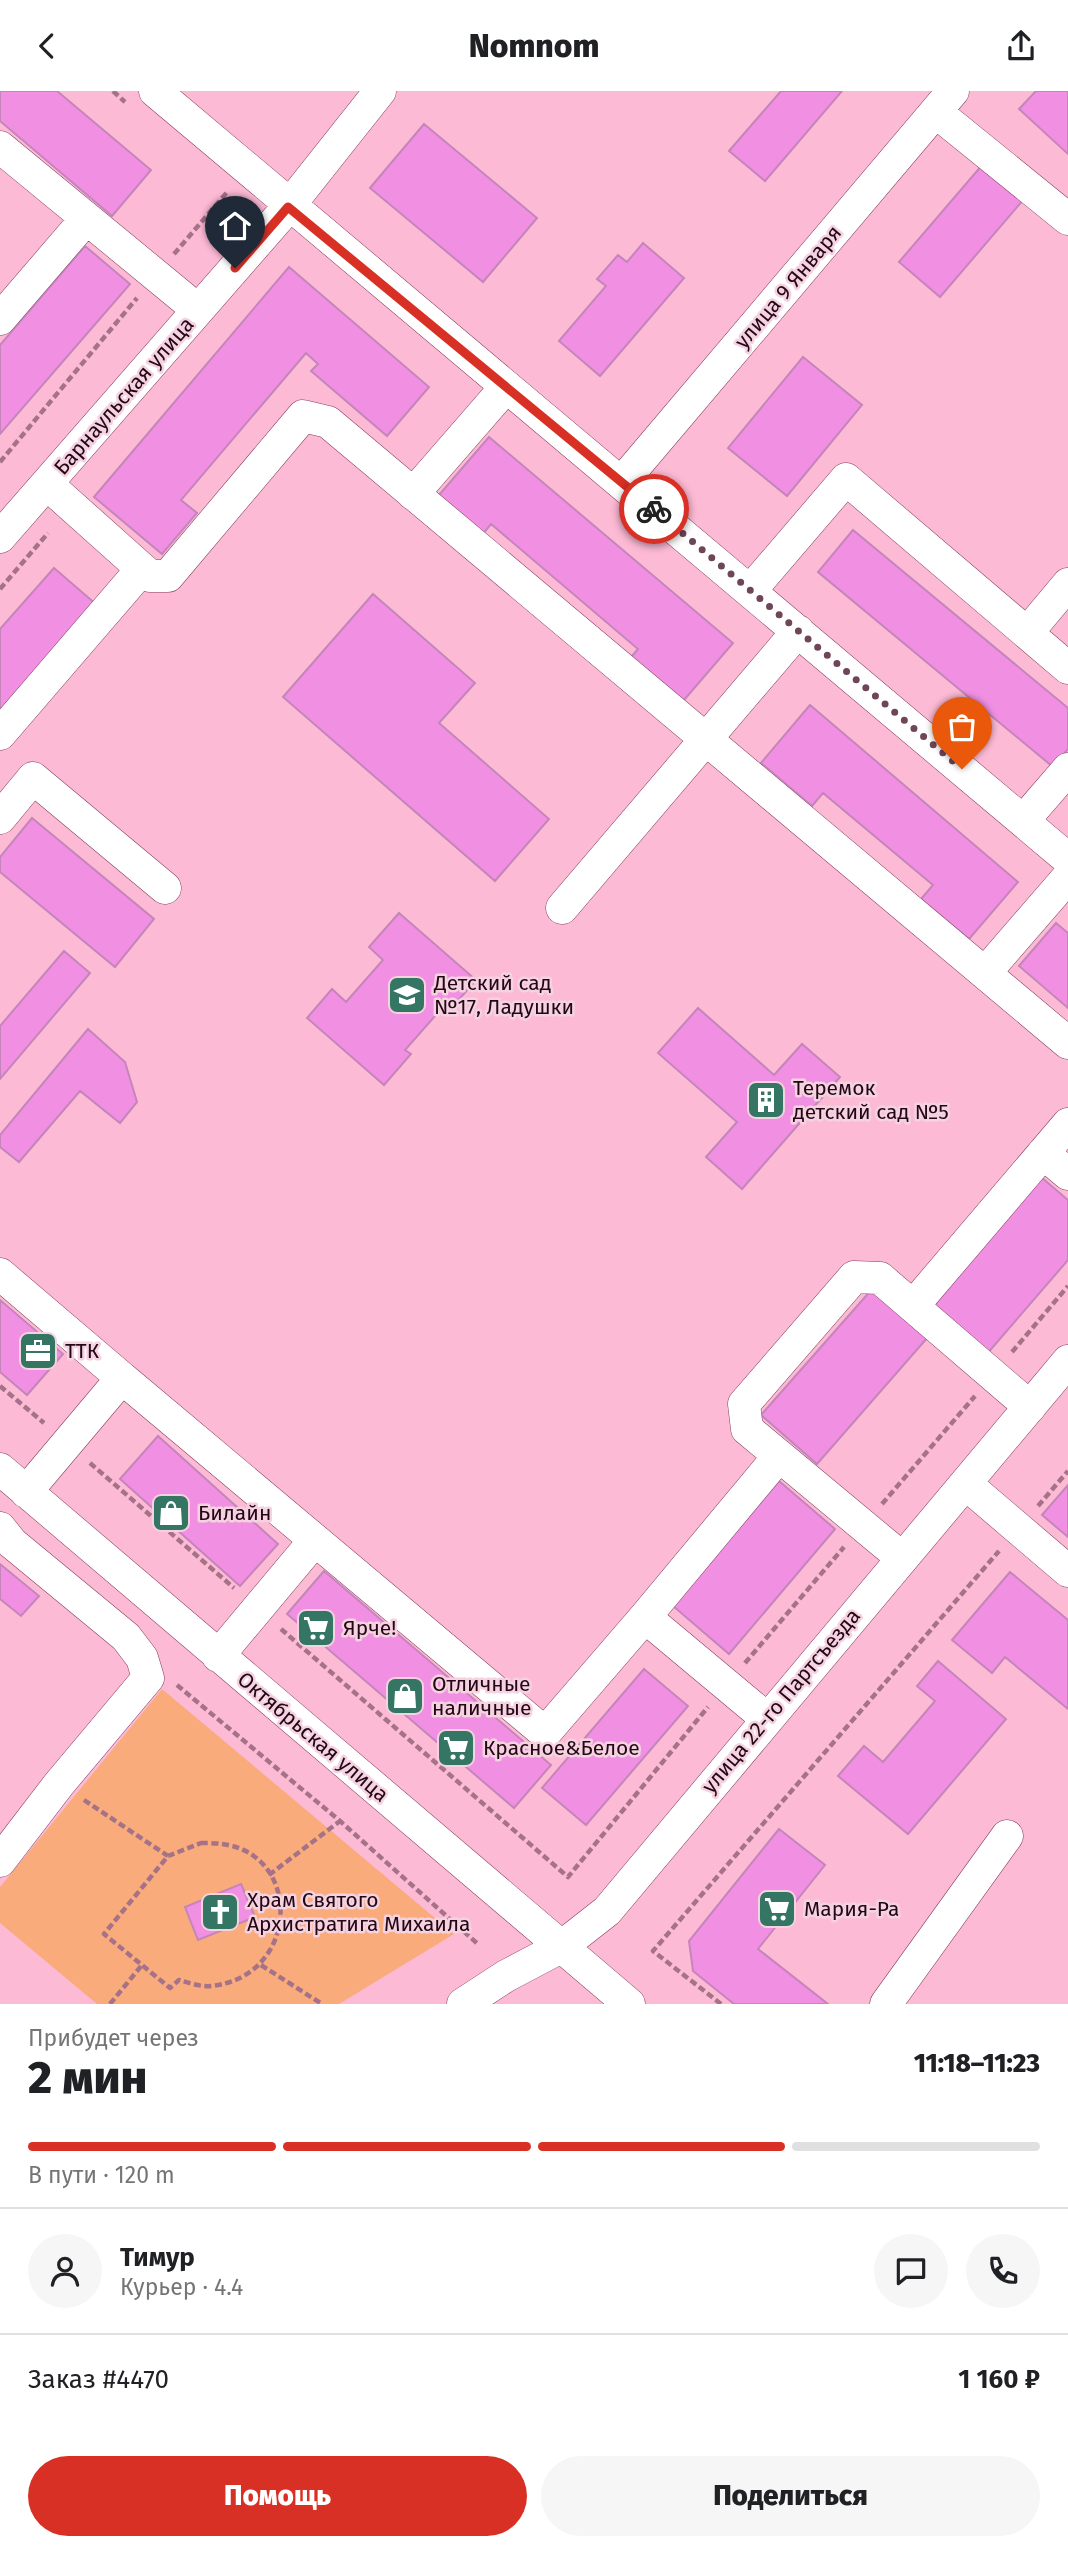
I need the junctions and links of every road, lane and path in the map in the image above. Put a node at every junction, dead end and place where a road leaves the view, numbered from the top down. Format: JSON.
{"nodes":[{"id":1,"x":155,"y":91,"type":"edge"},
{"id":2,"x":380,"y":91,"type":"edge"},
{"id":3,"x":945,"y":101,"type":"edge"},
{"id":4,"x":0,"y":147,"type":"edge"},
{"id":5,"x":228,"y":191,"type":"dead end"},
{"id":6,"x":288,"y":207,"type":"junction"},
{"id":7,"x":86,"y":219,"type":"junction"},
{"id":8,"x":1068,"y":219,"type":"edge"},
{"id":9,"x":155,"y":276,"type":"junction"},
{"id":10,"x":198,"y":310,"type":"junction"},
{"id":11,"x":0,"y":319,"type":"edge"},
{"id":12,"x":506,"y":387,"type":"junction"},
{"id":13,"x":0,"y":462,"type":"edge"},
{"id":14,"x":621,"y":482,"type":"junction"},
{"id":15,"x":47,"y":484,"type":"junction"},
{"id":16,"x":413,"y":494,"type":"junction"},
{"id":17,"x":0,"y":537,"type":"edge"},
{"id":18,"x":142,"y":569,"type":"junction"},
{"id":19,"x":1068,"y":584,"type":"edge"},
{"id":20,"x":750,"y":591,"type":"junction"},
{"id":21,"x":798,"y":631,"type":"junction"},
{"id":22,"x":1027,"y":633,"type":"junction"},
{"id":23,"x":1068,"y":668,"type":"edge"},
{"id":24,"x":0,"y":734,"type":"edge"},
{"id":25,"x":706,"y":740,"type":"junction"},
{"id":26,"x":1068,"y":769,"type":"edge"},
{"id":27,"x":0,"y":818,"type":"edge"},
{"id":28,"x":1023,"y":821,"type":"junction"},
{"id":29,"x":1068,"y":859,"type":"edge"},
{"id":30,"x":1068,"y":877,"type":"edge"},
{"id":31,"x":165,"y":888,"type":"dead end"},
{"id":32,"x":562,"y":908,"type":"dead end"},
{"id":33,"x":985,"y":974,"type":"junction"},
{"id":34,"x":1068,"y":1043,"type":"edge"},
{"id":35,"x":1068,"y":1124,"type":"edge"},
{"id":36,"x":1043,"y":1153,"type":"junction"},
{"id":37,"x":1068,"y":1174,"type":"edge"},
{"id":38,"x":0,"y":1274,"type":"edge"},
{"id":39,"x":1068,"y":1286,"type":"edge"},
{"id":40,"x":913,"y":1306,"type":"junction"},
{"id":41,"x":1068,"y":1361,"type":"edge"},
{"id":42,"x":992,"y":1375,"type":"junction"},
{"id":43,"x":122,"y":1378,"type":"junction"},
{"id":44,"x":0,"y":1386,"type":"edge"},
{"id":45,"x":1030,"y":1407,"type":"junction"},
{"id":46,"x":67,"y":1443,"type":"junction"},
{"id":47,"x":779,"y":1456,"type":"junction"},
{"id":48,"x":0,"y":1469,"type":"edge"},
{"id":49,"x":1068,"y":1471,"type":"edge"},
{"id":50,"x":966,"y":1484,"type":"junction"},
{"id":51,"x":26,"y":1492,"type":"junction"},
{"id":52,"x":863,"y":1526,"type":"junction"},
{"id":53,"x":0,"y":1528,"type":"edge"},
{"id":54,"x":1018,"y":1528,"type":"junction"},
{"id":55,"x":315,"y":1540,"type":"junction"},
{"id":56,"x":902,"y":1558,"type":"junction"},
{"id":57,"x":1068,"y":1571,"type":"edge"},
{"id":58,"x":258,"y":1609,"type":"junction"},
{"id":59,"x":645,"y":1617,"type":"junction"},
{"id":60,"x":218,"y":1656,"type":"junction"},
{"id":61,"x":169,"y":1679,"type":"dead end"},
{"id":62,"x":725,"y":1685,"type":"junction"},
{"id":63,"x":766,"y":1718,"type":"junction"},
{"id":64,"x":59,"y":1784,"type":"junction"},
{"id":65,"x":340,"y":1821,"type":"junction"},
{"id":66,"x":1007,"y":1836,"type":"dead end"},
{"id":67,"x":168,"y":1856,"type":"junction"},
{"id":68,"x":0,"y":1861,"type":"edge"},
{"id":69,"x":268,"y":1875,"type":"junction"},
{"id":70,"x":479,"y":1945,"type":"dead end"},
{"id":71,"x":561,"y":1947,"type":"junction"},
{"id":72,"x":142,"y":1965,"type":"junction"},
{"id":73,"x":261,"y":1965,"type":"junction"},
{"id":74,"x":110,"y":2004,"type":"edge"},
{"id":75,"x":322,"y":2004,"type":"edge"},
{"id":76,"x":463,"y":2004,"type":"edge"},
{"id":77,"x":629,"y":2004,"type":"edge"},
{"id":78,"x":721,"y":2004,"type":"edge"},
{"id":79,"x":886,"y":2004,"type":"edge"}],
"edges":[{"from":1,"to":6,"type":"street"},
{"from":2,"to":6,"type":"street","name":"Барнаульская улица"},
{"from":3,"to":8,"type":"street"},
{"from":3,"to":14,"type":"street","name":"улица 9 Января"},
{"from":4,"to":7,"type":"street"},
{"from":5,"to":9,"type":"path"},
{"from":6,"to":10,"type":"street","name":"Барнаульская улица"},
{"from":6,"to":12,"type":"street"},
{"from":7,"to":9,"type":"street"},
{"from":7,"to":11,"type":"street"},
{"from":9,"to":10,"type":"street"},
{"from":9,"to":13,"type":"path"},
{"from":10,"to":15,"type":"street","name":"Барнаульская улица"},
{"from":12,"to":14,"type":"street"},
{"from":12,"to":16,"type":"street"},
{"from":14,"to":20,"type":"street"},
{"from":15,"to":17,"type":"street","name":"Барнаульская улица"},
{"from":15,"to":18,"type":"street"},
{"from":16,"to":18,"type":"street"},
{"from":16,"to":25,"type":"street"},
{"from":18,"to":24,"type":"street"},
{"from":19,"to":22,"type":"street"},
{"from":20,"to":21,"type":"street"},
{"from":20,"to":22,"type":"street"},
{"from":21,"to":25,"type":"street"},
{"from":21,"to":28,"type":"street"},
{"from":22,"to":23,"type":"street"},
{"from":25,"to":32,"type":"street"},
{"from":25,"to":33,"type":"street"},
{"from":26,"to":28,"type":"street"},
{"from":27,"to":31,"type":"street"},
{"from":28,"to":29,"type":"street"},
{"from":30,"to":33,"type":"street"},
{"from":33,"to":34,"type":"street"},
{"from":35,"to":36,"type":"street"},
{"from":36,"to":37,"type":"street"},
{"from":36,"to":40,"type":"street"},
{"from":38,"to":43,"type":"street"},
{"from":39,"to":42,"type":"path"},
{"from":40,"to":42,"type":"street"},
{"from":40,"to":47,"type":"street"},
{"from":41,"to":45,"type":"street","name":"улица 22-го Партсъезда"},
{"from":42,"to":45,"type":"street"},
{"from":42,"to":52,"type":"path"},
{"from":43,"to":46,"type":"street"},
{"from":43,"to":55,"type":"street"},
{"from":44,"to":46,"type":"path"},
{"from":45,"to":50,"type":"street","name":"улица 22-го Партсъезда"},
{"from":46,"to":51,"type":"street"},
{"from":46,"to":58,"type":"path"},
{"from":47,"to":52,"type":"street"},
{"from":47,"to":59,"type":"street"},
{"from":48,"to":51,"type":"street","name":"Октябрьская улица"},
{"from":49,"to":54,"type":"path"},
{"from":50,"to":54,"type":"street"},
{"from":50,"to":56,"type":"street","name":"улица 22-го Партсъезда"},
{"from":51,"to":60,"type":"street","name":"Октябрьская улица"},
{"from":52,"to":56,"type":"street"},
{"from":52,"to":62,"type":"path"},
{"from":53,"to":64,"type":"street"},
{"from":54,"to":57,"type":"street"},
{"from":54,"to":78,"type":"path"},
{"from":55,"to":58,"type":"street"},
{"from":55,"to":59,"type":"street"},
{"from":56,"to":63,"type":"street","name":"улица 22-го Партсъезда"},
{"from":58,"to":60,"type":"street"},
{"from":58,"to":62,"type":"path"},
{"from":59,"to":62,"type":"street"},
{"from":60,"to":71,"type":"street","name":"Октябрьская улица"},
{"from":61,"to":65,"type":"path"},
{"from":62,"to":63,"type":"street"},
{"from":63,"to":71,"type":"street","name":"улица 22-го Партсъезда"},
{"from":64,"to":67,"type":"path"},
{"from":64,"to":68,"type":"street"},
{"from":65,"to":69,"type":"path"},
{"from":65,"to":70,"type":"path"},
{"from":66,"to":79,"type":"street"},
{"from":67,"to":69,"type":"path"},
{"from":67,"to":72,"type":"path"},
{"from":69,"to":73,"type":"path"},
{"from":71,"to":76,"type":"street","name":"улица 22-го Партсъезда"},
{"from":71,"to":77,"type":"street","name":"Октябрьская улица"},
{"from":72,"to":73,"type":"path"},
{"from":72,"to":74,"type":"path"},
{"from":73,"to":75,"type":"path"}]}
